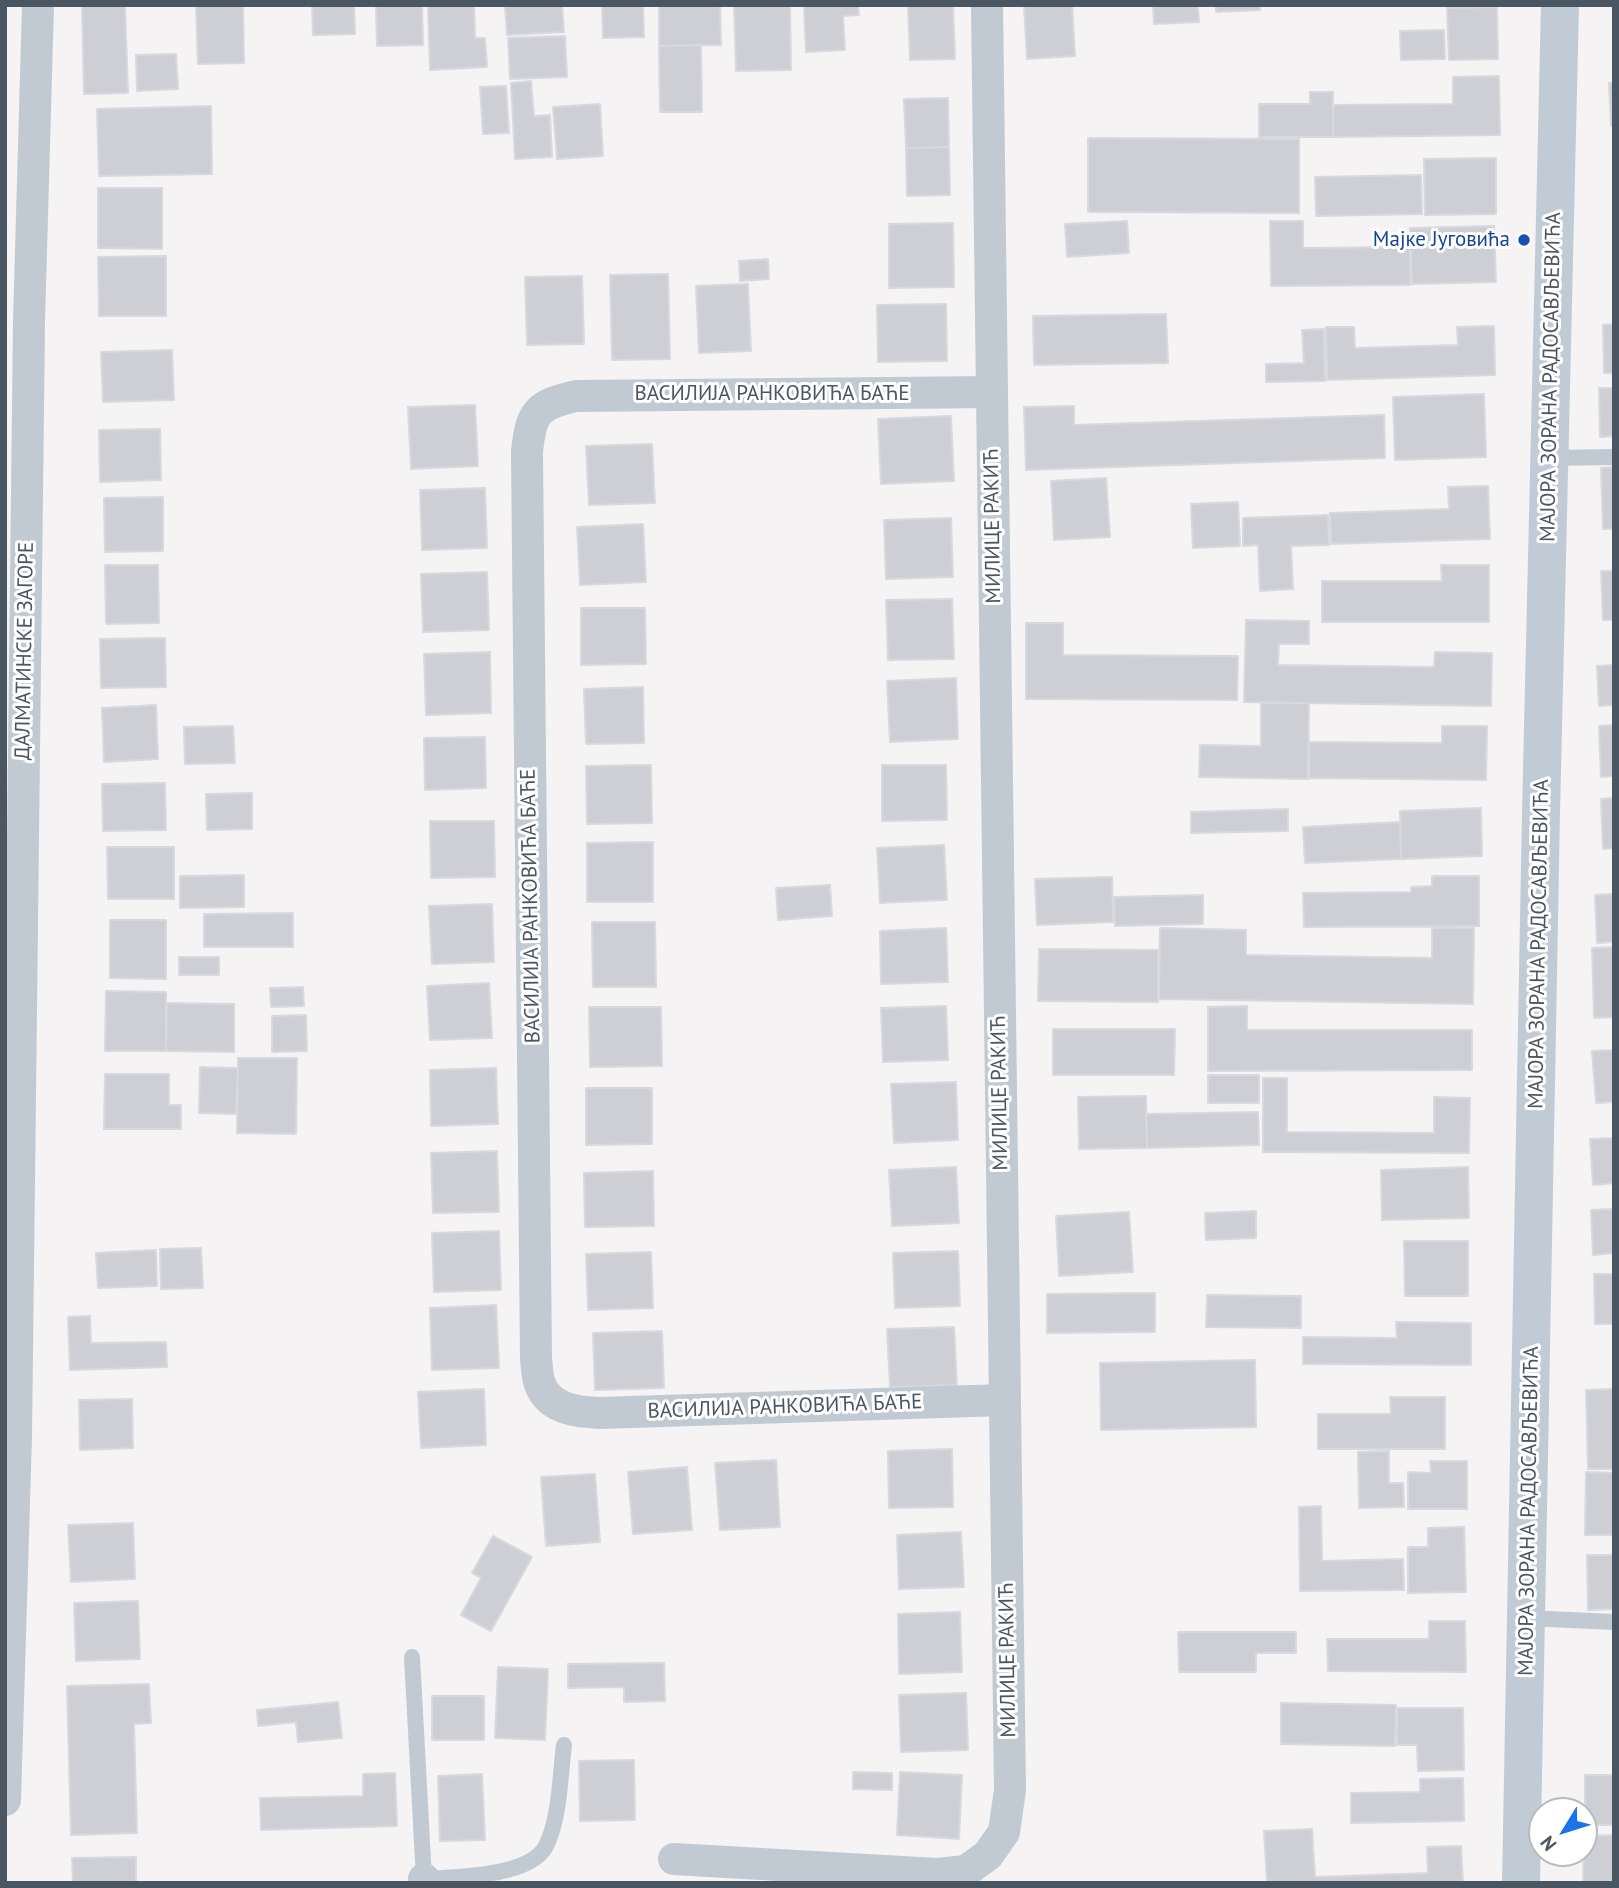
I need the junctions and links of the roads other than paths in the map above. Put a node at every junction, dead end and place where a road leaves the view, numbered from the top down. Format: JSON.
{"nodes":[{"id":1,"x":38,"y":5,"type":"edge"},
{"id":2,"x":987,"y":5,"type":"edge"},
{"id":3,"x":1560,"y":5,"type":"edge"},
{"id":4,"x":992,"y":392,"type":"junction"},
{"id":5,"x":1614,"y":457,"type":"edge"},
{"id":6,"x":1549,"y":458,"type":"junction"},
{"id":7,"x":1004,"y":1400,"type":"junction"},
{"id":8,"x":1526,"y":1618,"type":"junction"},
{"id":9,"x":1614,"y":1622,"type":"edge"},
{"id":10,"x":412,"y":1657,"type":"dead end"},
{"id":11,"x":564,"y":1745,"type":"dead end"},
{"id":12,"x":5,"y":1800,"type":"edge"},
{"id":13,"x":674,"y":1858,"type":"dead end"},
{"id":14,"x":425,"y":1881,"type":"edge"},
{"id":15,"x":1521,"y":1883,"type":"edge"}],
"edges":[{"from":1,"to":12,"type":"street","name":"ДАЛМАТИНСКЕ ЗАГОРЕ"},
{"from":2,"to":4,"type":"street","name":"МИЛИЦЕ РАКИЋ"},
{"from":3,"to":6,"type":"main road","name":"МАЈОРА ЗОРАНА РАДОСАВЉЕВИЋА"},
{"from":4,"to":7,"type":"street","name":"МИЛИЦЕ РАКИЋ"},
{"from":4,"to":7,"type":"street","name":"ВАСИЛИЈА РАНКОВИЋА БАЋЕ"},
{"from":5,"to":6,"type":"lane"},
{"from":6,"to":8,"type":"main road","name":"МАЈОРА ЗОРАНА РАДОСАВЉЕВИЋА"},
{"from":7,"to":13,"type":"street","name":"МИЛИЦЕ РАКИЋ"},
{"from":8,"to":9,"type":"lane"},
{"from":8,"to":15,"type":"main road","name":"МАЈОРА ЗОРАНА РАДОСАВЉЕВИЋА"},
{"from":10,"to":14,"type":"lane"},
{"from":11,"to":14,"type":"lane"}]}
